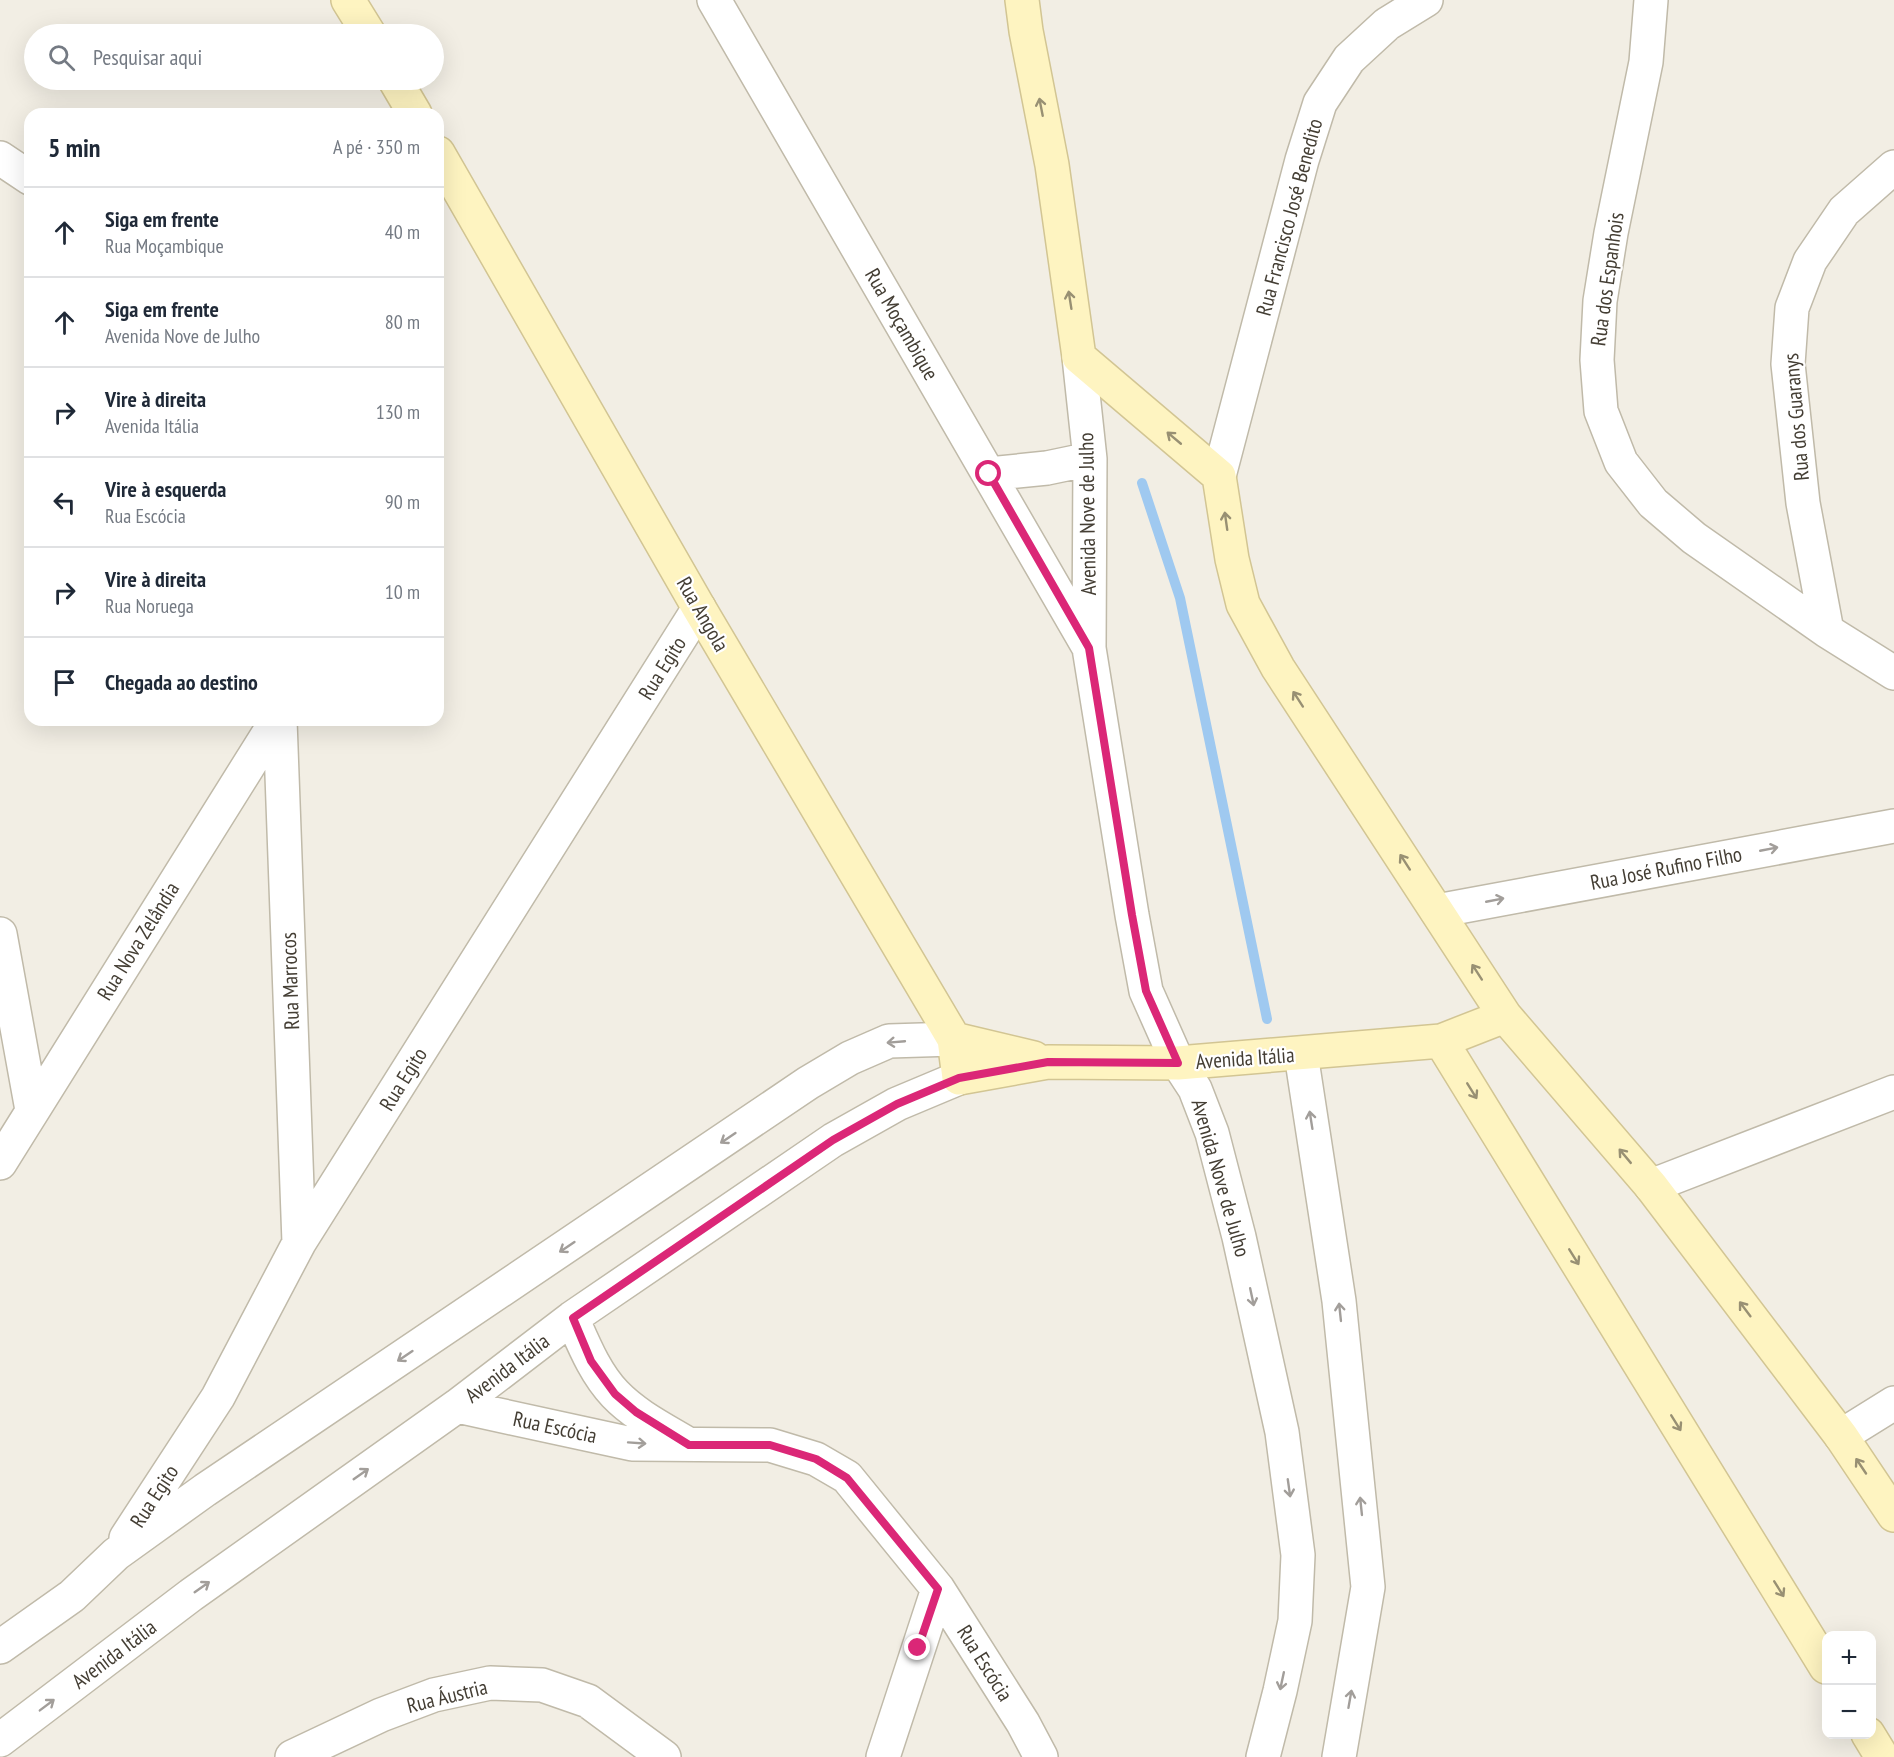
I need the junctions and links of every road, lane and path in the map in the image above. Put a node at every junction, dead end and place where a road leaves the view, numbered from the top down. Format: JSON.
{"nodes":[{"id":1,"x":348,"y":0,"type":"edge"},
{"id":2,"x":714,"y":0,"type":"edge"},
{"id":3,"x":1022,"y":0,"type":"edge"},
{"id":4,"x":1426,"y":0,"type":"edge"},
{"id":5,"x":1651,"y":0,"type":"edge"},
{"id":6,"x":363,"y":24,"type":"edge"},
{"id":7,"x":401,"y":90,"type":"edge"},
{"id":8,"x":411,"y":108,"type":"edge"},
{"id":9,"x":0,"y":158,"type":"edge"},
{"id":10,"x":444,"y":163,"type":"edge"},
{"id":11,"x":1894,"y":167,"type":"edge"},
{"id":12,"x":24,"y":174,"type":"edge"},
{"id":13,"x":1079,"y":357,"type":"junction"},
{"id":14,"x":1090,"y":459,"type":"junction"},
{"id":15,"x":989,"y":474,"type":"junction"},
{"id":16,"x":1219,"y":476,"type":"junction"},
{"id":17,"x":699,"y":608,"type":"junction"},
{"id":18,"x":1827,"y":631,"type":"junction"},
{"id":19,"x":1089,"y":648,"type":"junction"},
{"id":20,"x":1894,"y":673,"type":"edge"},
{"id":21,"x":274,"y":726,"type":"edge"},
{"id":22,"x":278,"y":726,"type":"edge"},
{"id":23,"x":1894,"y":826,"type":"edge"},
{"id":24,"x":1437,"y":911,"type":"junction"},
{"id":25,"x":0,"y":934,"type":"edge"},
{"id":26,"x":1505,"y":1016,"type":"junction"},
{"id":27,"x":954,"y":1040,"type":"junction"},
{"id":28,"x":1441,"y":1041,"type":"junction"},
{"id":29,"x":1301,"y":1054,"type":"junction"},
{"id":30,"x":1048,"y":1062,"type":"junction"},
{"id":31,"x":1178,"y":1063,"type":"junction"},
{"id":32,"x":959,"y":1078,"type":"junction"},
{"id":33,"x":1894,"y":1092,"type":"edge"},
{"id":34,"x":32,"y":1110,"type":"junction"},
{"id":35,"x":0,"y":1163,"type":"edge"},
{"id":36,"x":1651,"y":1186,"type":"junction"},
{"id":37,"x":299,"y":1243,"type":"junction"},
{"id":38,"x":573,"y":1318,"type":"junction"},
{"id":39,"x":1894,"y":1403,"type":"edge"},
{"id":40,"x":457,"y":1406,"type":"junction"},
{"id":41,"x":1841,"y":1436,"type":"junction"},
{"id":42,"x":689,"y":1445,"type":"junction"},
{"id":43,"x":1894,"y":1515,"type":"edge"},
{"id":44,"x":116,"y":1554,"type":"junction"},
{"id":45,"x":938,"y":1589,"type":"junction"},
{"id":46,"x":0,"y":1647,"type":"edge"},
{"id":47,"x":1822,"y":1659,"type":"edge"},
{"id":48,"x":1871,"y":1739,"type":"edge"},
{"id":49,"x":0,"y":1740,"type":"edge"},
{"id":50,"x":292,"y":1757,"type":"edge"},
{"id":51,"x":664,"y":1757,"type":"edge"},
{"id":52,"x":883,"y":1757,"type":"edge"},
{"id":53,"x":1041,"y":1757,"type":"edge"},
{"id":54,"x":1263,"y":1757,"type":"edge"},
{"id":55,"x":1339,"y":1757,"type":"edge"},
{"id":56,"x":1882,"y":1757,"type":"edge"}],
"edges":[{"from":1,"to":6,"type":"main road"},
{"from":2,"to":15,"type":"street","name":"Rua Moçambique"},
{"from":13,"to":3,"type":"main road","name":"Avenida Nove de Julho","one_way":true},
{"from":4,"to":16,"type":"street","name":"Rua Francisco José Benedito"},
{"from":5,"to":18,"type":"street","name":"Rua dos Espanhois"},
{"from":7,"to":8,"type":"main road"},
{"from":9,"to":12,"type":"street"},
{"from":10,"to":17,"type":"main road","name":"Rua Angola"},
{"from":11,"to":18,"type":"street","name":"Rua dos Guaranys"},
{"from":13,"to":14,"type":"street","name":"Avenida Nove de Julho"},
{"from":16,"to":13,"type":"main road","one_way":true},
{"from":14,"to":15,"type":"street"},
{"from":14,"to":19,"type":"street","name":"Avenida Nove de Julho"},
{"from":15,"to":19,"type":"street","name":"Rua Moçambique"},
{"from":24,"to":16,"type":"main road","one_way":true},
{"from":17,"to":27,"type":"main road","name":"Rua Angola"},
{"from":17,"to":37,"type":"street","name":"Rua Egito"},
{"from":18,"to":20,"type":"street","name":"Rua dos Espanhois"},
{"from":19,"to":31,"type":"street","name":"Avenida Nove de Julho"},
{"from":21,"to":34,"type":"street","name":"Rua Nova Zelândia"},
{"from":22,"to":37,"type":"street","name":"Rua Marrocos"},
{"from":24,"to":23,"type":"street","name":"Rua José Rufino Filho","one_way":true},
{"from":26,"to":24,"type":"main road","one_way":true},
{"from":25,"to":34,"type":"street"},
{"from":26,"to":28,"type":"main road","name":"Avenida Itália"},
{"from":36,"to":26,"type":"main road","one_way":true},
{"from":27,"to":30,"type":"main road","name":"Avenida Itália"},
{"from":27,"to":32,"type":"main road","name":"Rua Angola"},
{"from":27,"to":44,"type":"street","name":"Avenida Itália","one_way":true},
{"from":28,"to":29,"type":"main road","name":"Avenida Itália"},
{"from":28,"to":47,"type":"main road","one_way":true},
{"from":29,"to":31,"type":"main road","name":"Avenida Itália"},
{"from":55,"to":29,"type":"street","one_way":true},
{"from":30,"to":31,"type":"main road","name":"Avenida Itália"},
{"from":30,"to":32,"type":"main road","name":"Avenida Itália"},
{"from":31,"to":54,"type":"street","name":"Avenida Nove de Julho","one_way":true},
{"from":32,"to":38,"type":"street","name":"Avenida Itália"},
{"from":33,"to":36,"type":"street"},
{"from":34,"to":35,"type":"street","name":"Rua Nova Zelândia"},
{"from":41,"to":36,"type":"main road","one_way":true},
{"from":37,"to":44,"type":"street","name":"Rua Egito"},
{"from":38,"to":40,"type":"street","name":"Avenida Itália"},
{"from":38,"to":42,"type":"street"},
{"from":39,"to":41,"type":"street"},
{"from":40,"to":42,"type":"street","name":"Rua Escócia","one_way":true},
{"from":49,"to":40,"type":"street","name":"Avenida Itália","one_way":true},
{"from":43,"to":41,"type":"main road","one_way":true},
{"from":42,"to":45,"type":"street","name":"Rua Escócia"},
{"from":44,"to":46,"type":"street","name":"Avenida Itália"},
{"from":45,"to":52,"type":"street"},
{"from":45,"to":53,"type":"street","name":"Rua Escócia"},
{"from":48,"to":56,"type":"main road"},
{"from":50,"to":51,"type":"street","name":"Rua Áustria"}]}
